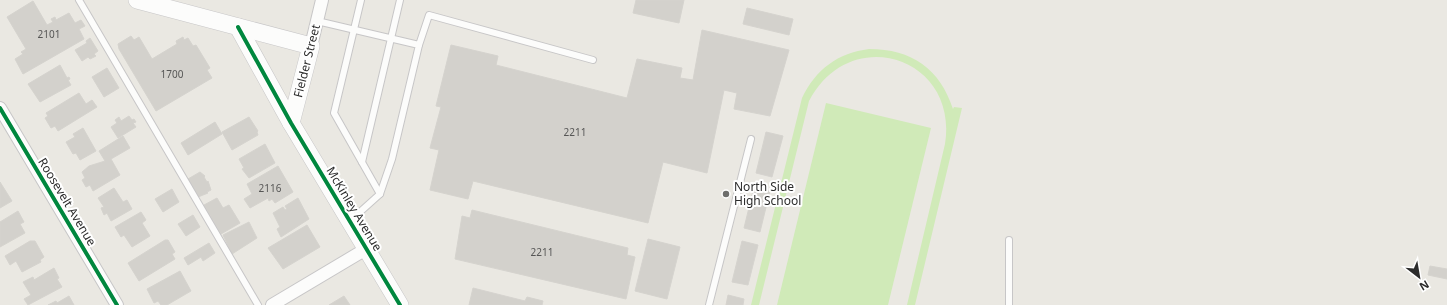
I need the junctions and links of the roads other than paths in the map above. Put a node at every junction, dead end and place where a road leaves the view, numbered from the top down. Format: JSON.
{"nodes":[{"id":1,"x":79,"y":0,"type":"edge"},
{"id":2,"x":138,"y":0,"type":"edge"},
{"id":3,"x":322,"y":0,"type":"edge"},
{"id":4,"x":361,"y":0,"type":"edge"},
{"id":5,"x":400,"y":0,"type":"edge"},
{"id":6,"x":317,"y":21,"type":"junction"},
{"id":7,"x":238,"y":27,"type":"junction"},
{"id":8,"x":354,"y":30,"type":"junction"},
{"id":9,"x":391,"y":38,"type":"junction"},
{"id":10,"x":419,"y":45,"type":"junction"},
{"id":11,"x":310,"y":46,"type":"junction"},
{"id":12,"x":593,"y":60,"type":"dead end"},
{"id":13,"x":0,"y":108,"type":"edge"},
{"id":14,"x":291,"y":123,"type":"junction"},
{"id":15,"x":751,"y":139,"type":"dead end"},
{"id":16,"x":362,"y":162,"type":"junction"},
{"id":17,"x":380,"y":194,"type":"junction"},
{"id":18,"x":350,"y":221,"type":"junction"},
{"id":19,"x":1009,"y":240,"type":"dead end"},
{"id":20,"x":366,"y":249,"type":"junction"},
{"id":21,"x":117,"y":305,"type":"edge"},
{"id":22,"x":258,"y":305,"type":"edge"},
{"id":23,"x":272,"y":305,"type":"edge"},
{"id":24,"x":400,"y":305,"type":"edge"},
{"id":25,"x":709,"y":305,"type":"edge"},
{"id":26,"x":1009,"y":305,"type":"edge"}],
"edges":[{"from":1,"to":22,"type":"lane"},
{"from":2,"to":7,"type":"street"},
{"from":3,"to":6,"type":"street","name":"Fielder Street"},
{"from":4,"to":8,"type":"lane"},
{"from":5,"to":9,"type":"lane"},
{"from":6,"to":8,"type":"lane"},
{"from":6,"to":11,"type":"street","name":"Fielder Street"},
{"from":7,"to":11,"type":"street"},
{"from":7,"to":14,"type":"street","name":"McKinley Avenue"},
{"from":8,"to":9,"type":"lane"},
{"from":8,"to":16,"type":"lane"},
{"from":9,"to":10,"type":"lane"},
{"from":9,"to":16,"type":"lane"},
{"from":10,"to":12,"type":"lane"},
{"from":10,"to":17,"type":"lane"},
{"from":11,"to":14,"type":"street","name":"Fielder Street"},
{"from":13,"to":21,"type":"street","name":"Roosevelt Avenue"},
{"from":14,"to":18,"type":"street","name":"McKinley Avenue"},
{"from":15,"to":25,"type":"lane"},
{"from":16,"to":17,"type":"lane"},
{"from":17,"to":18,"type":"lane"},
{"from":18,"to":20,"type":"street","name":"McKinley Avenue"},
{"from":19,"to":26,"type":"lane"},
{"from":20,"to":23,"type":"street"},
{"from":20,"to":24,"type":"street","name":"McKinley Avenue"}]}
